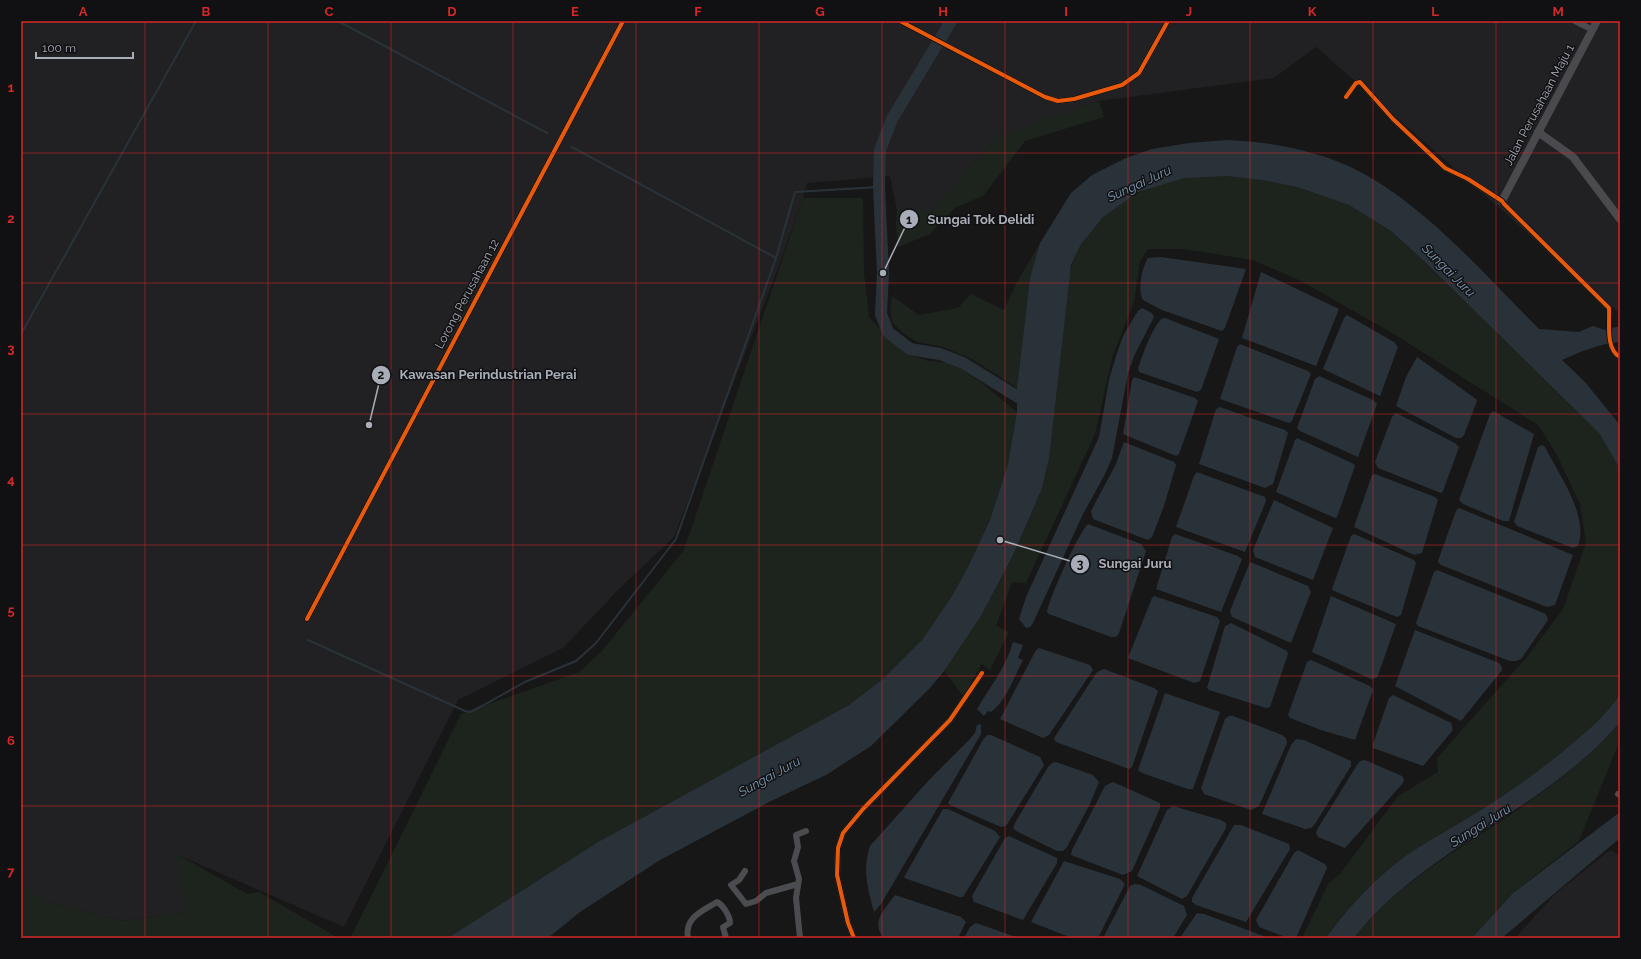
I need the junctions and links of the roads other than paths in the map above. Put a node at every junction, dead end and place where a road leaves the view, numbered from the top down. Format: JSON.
{"nodes":[{"id":1,"x":623,"y":21,"type":"edge"},
{"id":2,"x":900,"y":21,"type":"edge"},
{"id":3,"x":1168,"y":21,"type":"edge"},
{"id":4,"x":1575,"y":21,"type":"edge"},
{"id":5,"x":1597,"y":21,"type":"edge"},
{"id":6,"x":1593,"y":30,"type":"junction"},
{"id":7,"x":1346,"y":97,"type":"dead end"},
{"id":8,"x":1538,"y":132,"type":"junction"},
{"id":9,"x":1502,"y":200,"type":"junction"},
{"id":10,"x":1620,"y":219,"type":"edge"},
{"id":11,"x":1620,"y":357,"type":"edge"},
{"id":12,"x":307,"y":619,"type":"dead end"},
{"id":13,"x":982,"y":673,"type":"dead end"},
{"id":14,"x":806,"y":831,"type":"dead end"},
{"id":15,"x":745,"y":871,"type":"dead end"},
{"id":16,"x":798,"y":884,"type":"junction"},
{"id":17,"x":688,"y":938,"type":"edge"},
{"id":18,"x":726,"y":938,"type":"edge"},
{"id":19,"x":800,"y":938,"type":"edge"},
{"id":20,"x":854,"y":938,"type":"edge"}],
"edges":[{"from":1,"to":12,"type":"street","name":"Lorong Perusahaan 12"},
{"from":2,"to":3,"type":"street"},
{"from":4,"to":6,"type":"street"},
{"from":5,"to":6,"type":"street","name":"Jalan Perusahaan Maju 1"},
{"from":6,"to":8,"type":"street","name":"Jalan Perusahaan Maju 1"},
{"from":7,"to":9,"type":"street"},
{"from":8,"to":9,"type":"street","name":"Jalan Perusahaan Maju 1"},
{"from":8,"to":10,"type":"street"},
{"from":9,"to":11,"type":"street"},
{"from":13,"to":20,"type":"street"},
{"from":14,"to":16,"type":"street"},
{"from":15,"to":16,"type":"street"},
{"from":16,"to":19,"type":"street"},
{"from":17,"to":18,"type":"street"}]}
